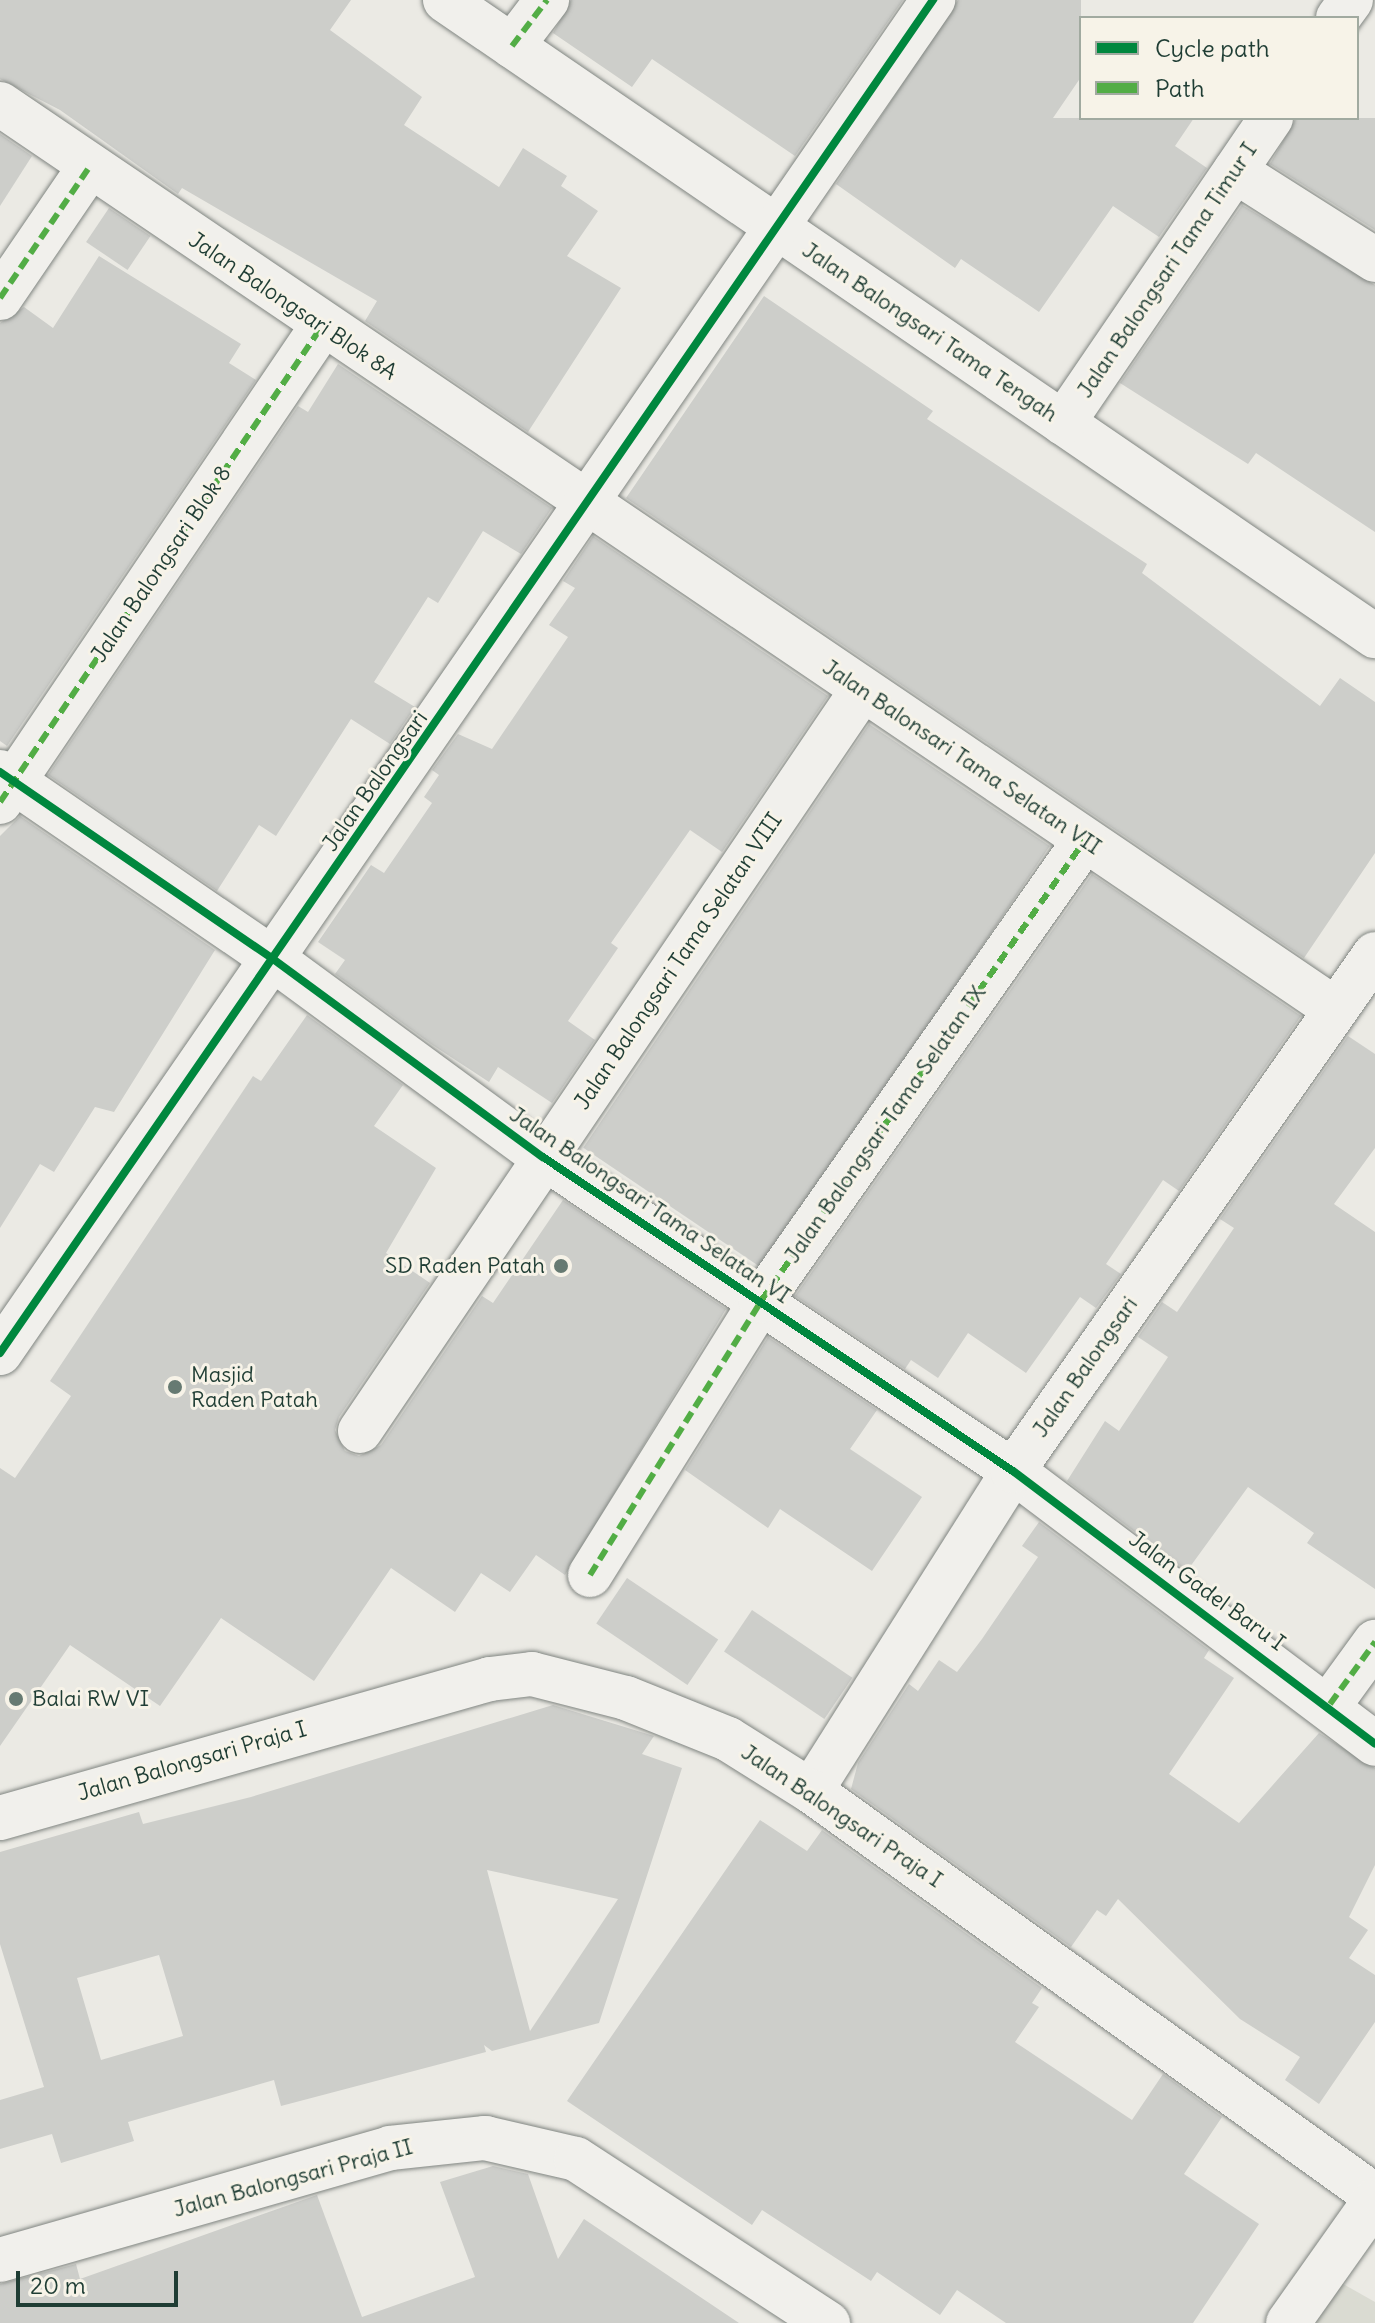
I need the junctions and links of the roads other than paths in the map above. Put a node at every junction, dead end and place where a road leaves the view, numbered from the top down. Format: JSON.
{"nodes":[{"id":1,"x":445,"y":0,"type":"edge"},
{"id":2,"x":547,"y":0,"type":"edge"},
{"id":3,"x":933,"y":0,"type":"edge"},
{"id":4,"x":512,"y":46,"type":"junction"},
{"id":5,"x":0,"y":104,"type":"edge"},
{"id":6,"x":1270,"y":120,"type":"edge"},
{"id":7,"x":90,"y":166,"type":"junction"},
{"id":8,"x":1235,"y":171,"type":"junction"},
{"id":9,"x":778,"y":228,"type":"junction"},
{"id":10,"x":1375,"y":260,"type":"edge"},
{"id":11,"x":0,"y":298,"type":"edge"},
{"id":12,"x":322,"y":326,"type":"junction"},
{"id":13,"x":1063,"y":423,"type":"junction"},
{"id":14,"x":589,"y":504,"type":"junction"},
{"id":15,"x":1375,"y":636,"type":"edge"},
{"id":16,"x":862,"y":690,"type":"junction"},
{"id":17,"x":5,"y":785,"type":"edge"},
{"id":18,"x":1085,"y":840,"type":"junction"},
{"id":19,"x":1375,"y":954,"type":"edge"},
{"id":20,"x":273,"y":959,"type":"junction"},
{"id":21,"x":1335,"y":1009,"type":"junction"},
{"id":22,"x":543,"y":1157,"type":"junction"},
{"id":23,"x":761,"y":1301,"type":"junction"},
{"id":24,"x":6,"y":1332,"type":"edge"},
{"id":25,"x":360,"y":1431,"type":"dead end"},
{"id":26,"x":1013,"y":1471,"type":"junction"},
{"id":27,"x":590,"y":1575,"type":"dead end"},
{"id":28,"x":1375,"y":1642,"type":"edge"},
{"id":29,"x":1330,"y":1704,"type":"junction"},
{"id":30,"x":1375,"y":1744,"type":"edge"},
{"id":31,"x":811,"y":1791,"type":"junction"},
{"id":32,"x":0,"y":1818,"type":"edge"},
{"id":33,"x":1375,"y":2198,"type":"edge"},
{"id":34,"x":0,"y":2260,"type":"edge"},
{"id":35,"x":828,"y":2323,"type":"edge"},
{"id":36,"x":1288,"y":2323,"type":"edge"}],
"edges":[{"from":1,"to":4,"type":"street","name":"Jalan Balongsari Tama Tengah"},
{"from":2,"to":4,"type":"street"},
{"from":3,"to":9,"type":"street","name":"Jalan Balongsari"},
{"from":4,"to":9,"type":"street","name":"Jalan Balongsari Tama Tengah"},
{"from":5,"to":7,"type":"street","name":"Jalan Balongsari Blok 8A"},
{"from":6,"to":8,"type":"street","name":"Jalan Balongsari Tama Timur I"},
{"from":7,"to":11,"type":"street"},
{"from":7,"to":12,"type":"street","name":"Jalan Balongsari Blok 8A"},
{"from":8,"to":10,"type":"street"},
{"from":8,"to":13,"type":"street","name":"Jalan Balongsari Tama Timur I"},
{"from":9,"to":13,"type":"street","name":"Jalan Balongsari Tama Tengah"},
{"from":9,"to":14,"type":"street","name":"Jalan Balongsari"},
{"from":12,"to":14,"type":"street","name":"Jalan Balongsari Blok 8A"},
{"from":12,"to":17,"type":"street","name":"Jalan Balongsari Blok 8"},
{"from":13,"to":15,"type":"street","name":"Jalan Balongsari Tama Tengah"},
{"from":14,"to":16,"type":"street","name":"Jalan Balonsari Tama Selatan VII"},
{"from":14,"to":20,"type":"street","name":"Jalan Balongsari"},
{"from":16,"to":18,"type":"street","name":"Jalan Balonsari Tama Selatan VII"},
{"from":16,"to":22,"type":"street","name":"Jalan Balongsari Tama Selatan VIII"},
{"from":17,"to":20,"type":"street","name":"Jalan Balongsari Tama Selatan VI"},
{"from":18,"to":21,"type":"street","name":"Jalan Balonsari Tama Selatan VII"},
{"from":18,"to":23,"type":"street","name":"Jalan Balongsari Tama Selatan IX"},
{"from":19,"to":21,"type":"street","name":"Jalan Balongsari"},
{"from":20,"to":22,"type":"street","name":"Jalan Balongsari Tama Selatan VI"},
{"from":20,"to":24,"type":"street","name":"Jalan Balongsari"},
{"from":21,"to":26,"type":"street","name":"Jalan Balongsari"},
{"from":22,"to":23,"type":"street","name":"Jalan Balongsari Tama Selatan VI"},
{"from":22,"to":25,"type":"street","name":"Jalan Balongsari Tama Selatan VIII"},
{"from":23,"to":26,"type":"street","name":"Jalan Balongsari Tama Selatan VI"},
{"from":23,"to":27,"type":"street","name":"Jalan Balongsari Tama Selatan IX"},
{"from":26,"to":29,"type":"street","name":"Jalan Gadel Baru I"},
{"from":26,"to":31,"type":"street","name":"Jalan Balongsari"},
{"from":28,"to":29,"type":"street"},
{"from":29,"to":30,"type":"street","name":"Jalan Gadel Baru I"},
{"from":31,"to":32,"type":"street","name":"Jalan Balongsari Praja I"},
{"from":31,"to":33,"type":"street","name":"Jalan Balongsari Praja I"},
{"from":33,"to":36,"type":"street"},
{"from":34,"to":35,"type":"street","name":"Jalan Balongsari Praja II"}]}
